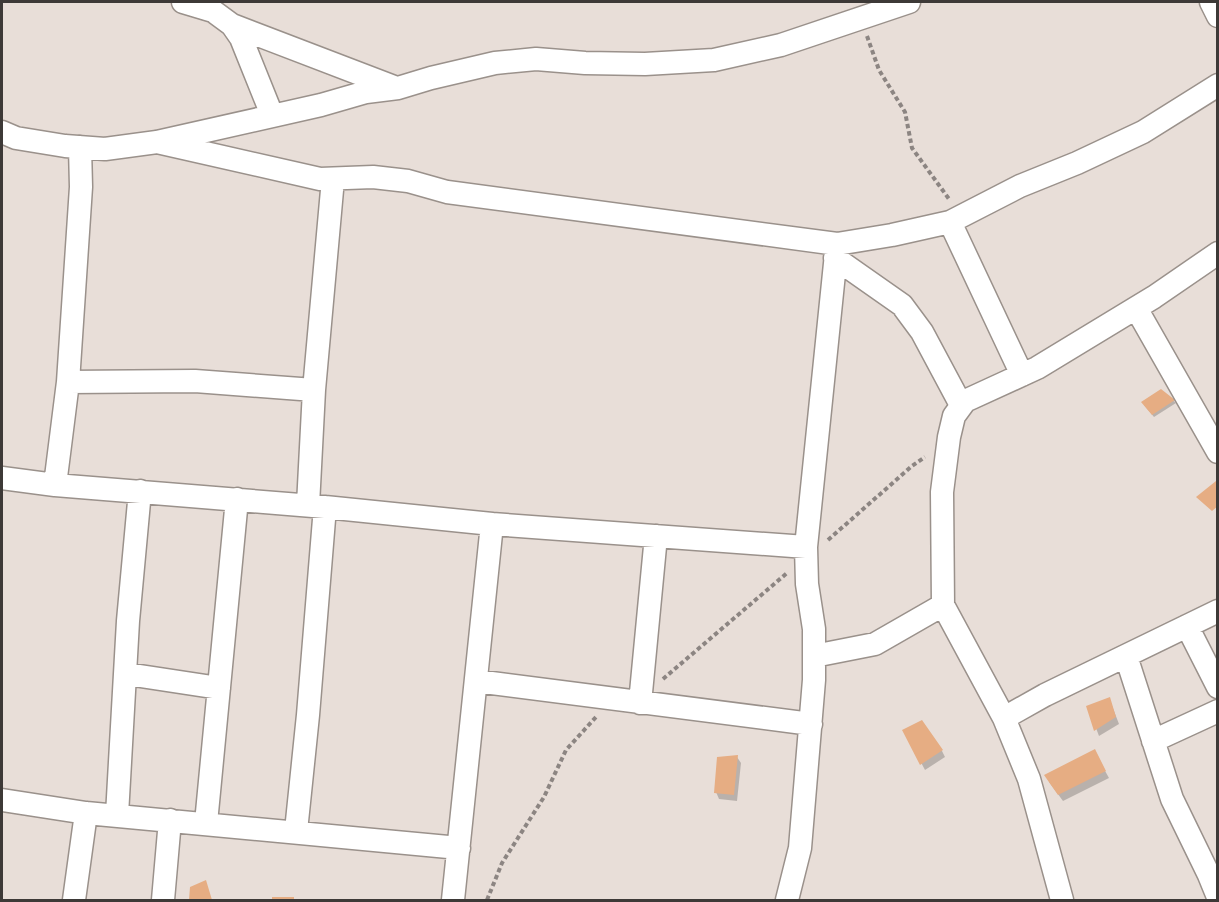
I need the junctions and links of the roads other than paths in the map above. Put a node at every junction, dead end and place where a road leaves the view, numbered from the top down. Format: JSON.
{"nodes":[{"id":1,"x":183,"y":2,"type":"edge"},
{"id":2,"x":909,"y":2,"type":"edge"},
{"id":3,"x":1211,"y":2,"type":"edge"},
{"id":4,"x":1218,"y":16,"type":"edge"},
{"id":5,"x":232,"y":25,"type":"junction"},
{"id":6,"x":1218,"y":85,"type":"edge"},
{"id":7,"x":398,"y":88,"type":"junction"},
{"id":8,"x":272,"y":115,"type":"junction"},
{"id":9,"x":2,"y":132,"type":"edge"},
{"id":10,"x":157,"y":142,"type":"junction"},
{"id":11,"x":80,"y":147,"type":"junction"},
{"id":12,"x":333,"y":179,"type":"junction"},
{"id":13,"x":956,"y":219,"type":"junction"},
{"id":14,"x":836,"y":251,"type":"junction"},
{"id":15,"x":1218,"y":253,"type":"edge"},
{"id":16,"x":1136,"y":308,"type":"junction"},
{"id":17,"x":1022,"y":375,"type":"junction"},
{"id":18,"x":68,"y":382,"type":"junction"},
{"id":19,"x":314,"y":390,"type":"junction"},
{"id":20,"x":961,"y":405,"type":"junction"},
{"id":21,"x":1218,"y":452,"type":"edge"},
{"id":22,"x":2,"y":477,"type":"edge"},
{"id":23,"x":54,"y":484,"type":"junction"},
{"id":24,"x":140,"y":491,"type":"junction"},
{"id":25,"x":237,"y":499,"type":"junction"},
{"id":26,"x":316,"y":506,"type":"junction"},
{"id":27,"x":492,"y":524,"type":"junction"},
{"id":28,"x":656,"y":536,"type":"junction"},
{"id":29,"x":812,"y":547,"type":"junction"},
{"id":30,"x":943,"y":605,"type":"junction"},
{"id":31,"x":1218,"y":611,"type":"edge"},
{"id":32,"x":1187,"y":626,"type":"junction"},
{"id":33,"x":814,"y":656,"type":"junction"},
{"id":34,"x":1126,"y":656,"type":"junction"},
{"id":35,"x":127,"y":674,"type":"junction"},
{"id":36,"x":476,"y":681,"type":"junction"},
{"id":37,"x":1218,"y":687,"type":"edge"},
{"id":38,"x":219,"y":688,"type":"junction"},
{"id":39,"x":640,"y":703,"type":"junction"},
{"id":40,"x":1218,"y":711,"type":"edge"},
{"id":41,"x":1004,"y":718,"type":"junction"},
{"id":42,"x":811,"y":724,"type":"junction"},
{"id":43,"x":1153,"y":741,"type":"junction"},
{"id":44,"x":2,"y":800,"type":"edge"},
{"id":45,"x":86,"y":813,"type":"junction"},
{"id":46,"x":117,"y":815,"type":"junction"},
{"id":47,"x":170,"y":820,"type":"junction"},
{"id":48,"x":206,"y":823,"type":"junction"},
{"id":49,"x":296,"y":831,"type":"junction"},
{"id":50,"x":459,"y":848,"type":"junction"},
{"id":51,"x":1218,"y":897,"type":"edge"},
{"id":52,"x":74,"y":900,"type":"edge"},
{"id":53,"x":163,"y":900,"type":"edge"},
{"id":54,"x":453,"y":900,"type":"edge"},
{"id":55,"x":787,"y":900,"type":"edge"},
{"id":56,"x":1062,"y":900,"type":"edge"}],
"edges":[{"from":1,"to":5,"type":"street"},
{"from":2,"to":7,"type":"street"},
{"from":3,"to":4,"type":"street"},
{"from":5,"to":7,"type":"street"},
{"from":5,"to":8,"type":"street"},
{"from":6,"to":13,"type":"street"},
{"from":7,"to":8,"type":"street"},
{"from":8,"to":10,"type":"street"},
{"from":9,"to":11,"type":"street"},
{"from":10,"to":11,"type":"street"},
{"from":10,"to":12,"type":"street"},
{"from":11,"to":18,"type":"street"},
{"from":12,"to":14,"type":"street"},
{"from":12,"to":19,"type":"street"},
{"from":13,"to":14,"type":"street"},
{"from":13,"to":17,"type":"street"},
{"from":14,"to":20,"type":"street"},
{"from":14,"to":29,"type":"street"},
{"from":15,"to":16,"type":"street"},
{"from":16,"to":17,"type":"street"},
{"from":16,"to":21,"type":"street"},
{"from":17,"to":20,"type":"street"},
{"from":18,"to":19,"type":"street"},
{"from":18,"to":23,"type":"street"},
{"from":19,"to":26,"type":"street"},
{"from":20,"to":30,"type":"street"},
{"from":22,"to":23,"type":"street"},
{"from":23,"to":24,"type":"street"},
{"from":24,"to":25,"type":"street"},
{"from":24,"to":35,"type":"street"},
{"from":25,"to":26,"type":"street"},
{"from":25,"to":38,"type":"street"},
{"from":26,"to":27,"type":"street"},
{"from":26,"to":49,"type":"street"},
{"from":27,"to":28,"type":"street"},
{"from":27,"to":36,"type":"street"},
{"from":28,"to":29,"type":"street"},
{"from":28,"to":39,"type":"street"},
{"from":29,"to":33,"type":"street"},
{"from":30,"to":33,"type":"street"},
{"from":30,"to":41,"type":"street"},
{"from":31,"to":32,"type":"street"},
{"from":32,"to":34,"type":"street"},
{"from":32,"to":37,"type":"street"},
{"from":33,"to":42,"type":"street"},
{"from":34,"to":41,"type":"street"},
{"from":34,"to":43,"type":"street"},
{"from":35,"to":38,"type":"street"},
{"from":35,"to":46,"type":"street"},
{"from":36,"to":39,"type":"street"},
{"from":36,"to":50,"type":"street"},
{"from":38,"to":48,"type":"street"},
{"from":39,"to":42,"type":"street"},
{"from":40,"to":43,"type":"street"},
{"from":41,"to":56,"type":"street"},
{"from":42,"to":55,"type":"street"},
{"from":43,"to":51,"type":"street"},
{"from":44,"to":45,"type":"street"},
{"from":45,"to":46,"type":"street"},
{"from":45,"to":52,"type":"street"},
{"from":46,"to":47,"type":"street"},
{"from":47,"to":48,"type":"street"},
{"from":47,"to":53,"type":"street"},
{"from":48,"to":49,"type":"street"},
{"from":49,"to":50,"type":"street"},
{"from":50,"to":54,"type":"street"}]}
